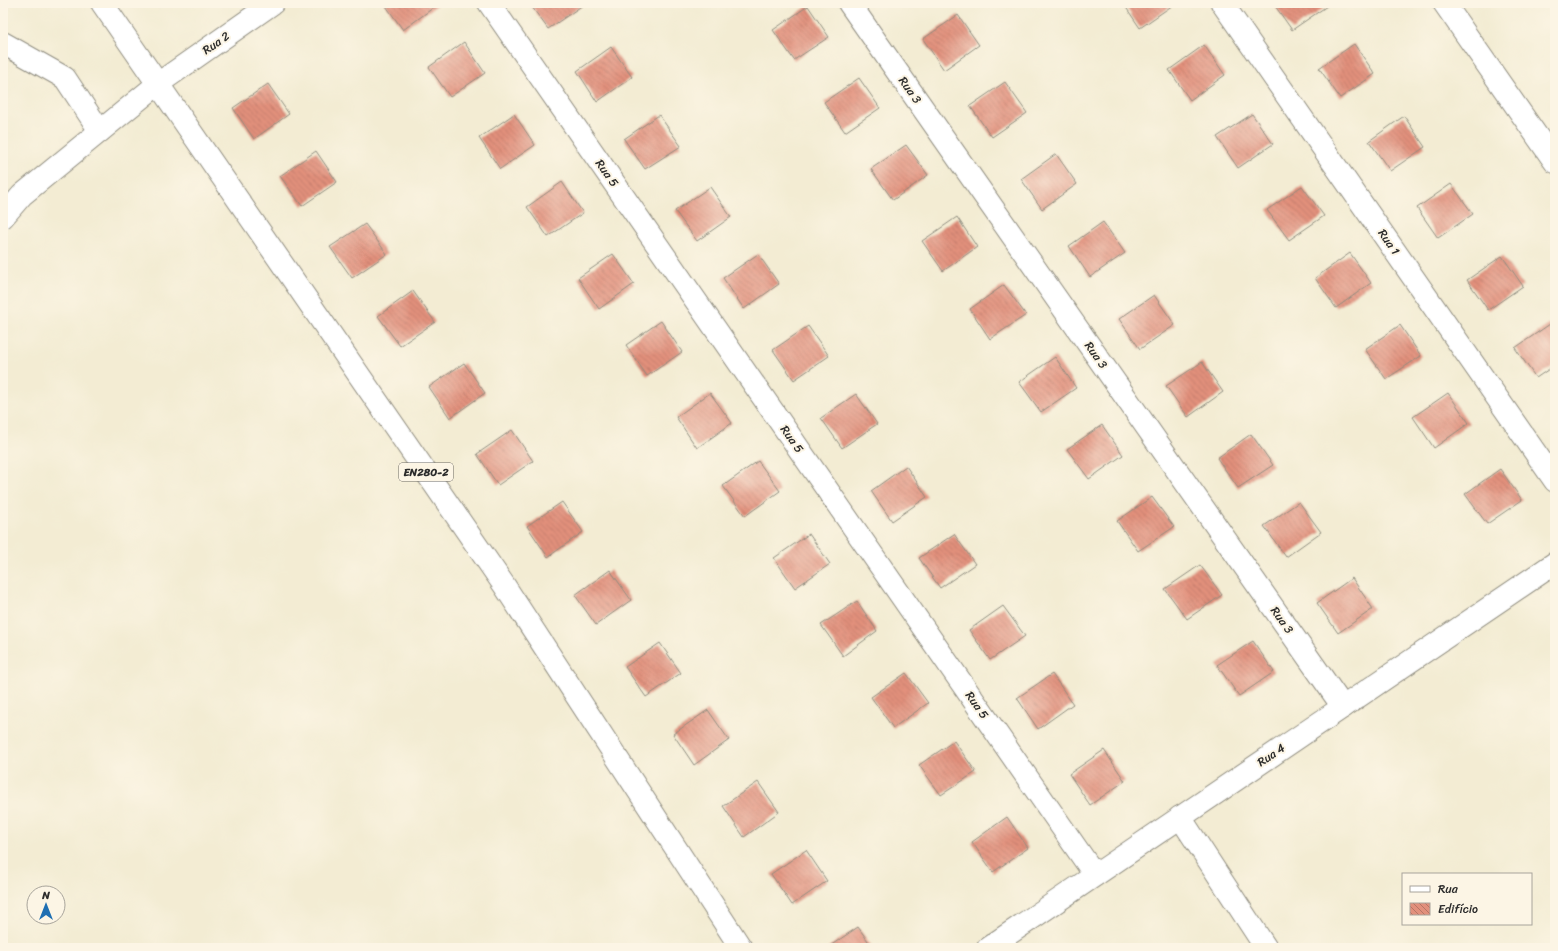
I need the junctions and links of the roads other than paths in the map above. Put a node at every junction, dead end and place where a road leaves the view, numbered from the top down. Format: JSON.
{"nodes":[{"id":1,"x":102,"y":3,"type":"edge"},
{"id":2,"x":273,"y":3,"type":"edge"},
{"id":3,"x":489,"y":3,"type":"edge"},
{"id":4,"x":849,"y":3,"type":"edge"},
{"id":5,"x":1222,"y":3,"type":"edge"},
{"id":6,"x":1444,"y":3,"type":"edge"},
{"id":7,"x":3,"y":43,"type":"edge"},
{"id":8,"x":159,"y":83,"type":"junction"},
{"id":9,"x":100,"y":131,"type":"junction"},
{"id":10,"x":1555,"y":162,"type":"edge"},
{"id":11,"x":3,"y":217,"type":"edge"},
{"id":12,"x":1555,"y":481,"type":"edge"},
{"id":13,"x":1555,"y":563,"type":"edge"},
{"id":14,"x":1343,"y":706,"type":"junction"},
{"id":15,"x":1180,"y":817,"type":"junction"},
{"id":16,"x":1095,"y":875,"type":"junction"},
{"id":17,"x":741,"y":948,"type":"edge"},
{"id":18,"x":988,"y":948,"type":"edge"},
{"id":19,"x":1266,"y":948,"type":"edge"}],
"edges":[{"from":1,"to":8,"type":"street","number":"EN280-2"},
{"from":2,"to":8,"type":"street","name":"Rua 2"},
{"from":3,"to":16,"type":"street","name":"Rua 5"},
{"from":4,"to":14,"type":"street","name":"Rua 3"},
{"from":5,"to":12,"type":"street","name":"Rua 1"},
{"from":6,"to":10,"type":"street"},
{"from":7,"to":9,"type":"street"},
{"from":8,"to":9,"type":"street","name":"Rua 2"},
{"from":8,"to":17,"type":"street","number":"EN280-2"},
{"from":9,"to":11,"type":"street","name":"Rua 2"},
{"from":13,"to":14,"type":"street","name":"Rua 4"},
{"from":14,"to":15,"type":"street","name":"Rua 4"},
{"from":15,"to":16,"type":"street","name":"Rua 4"},
{"from":15,"to":19,"type":"street"},
{"from":16,"to":18,"type":"street","name":"Rua 4"}]}
